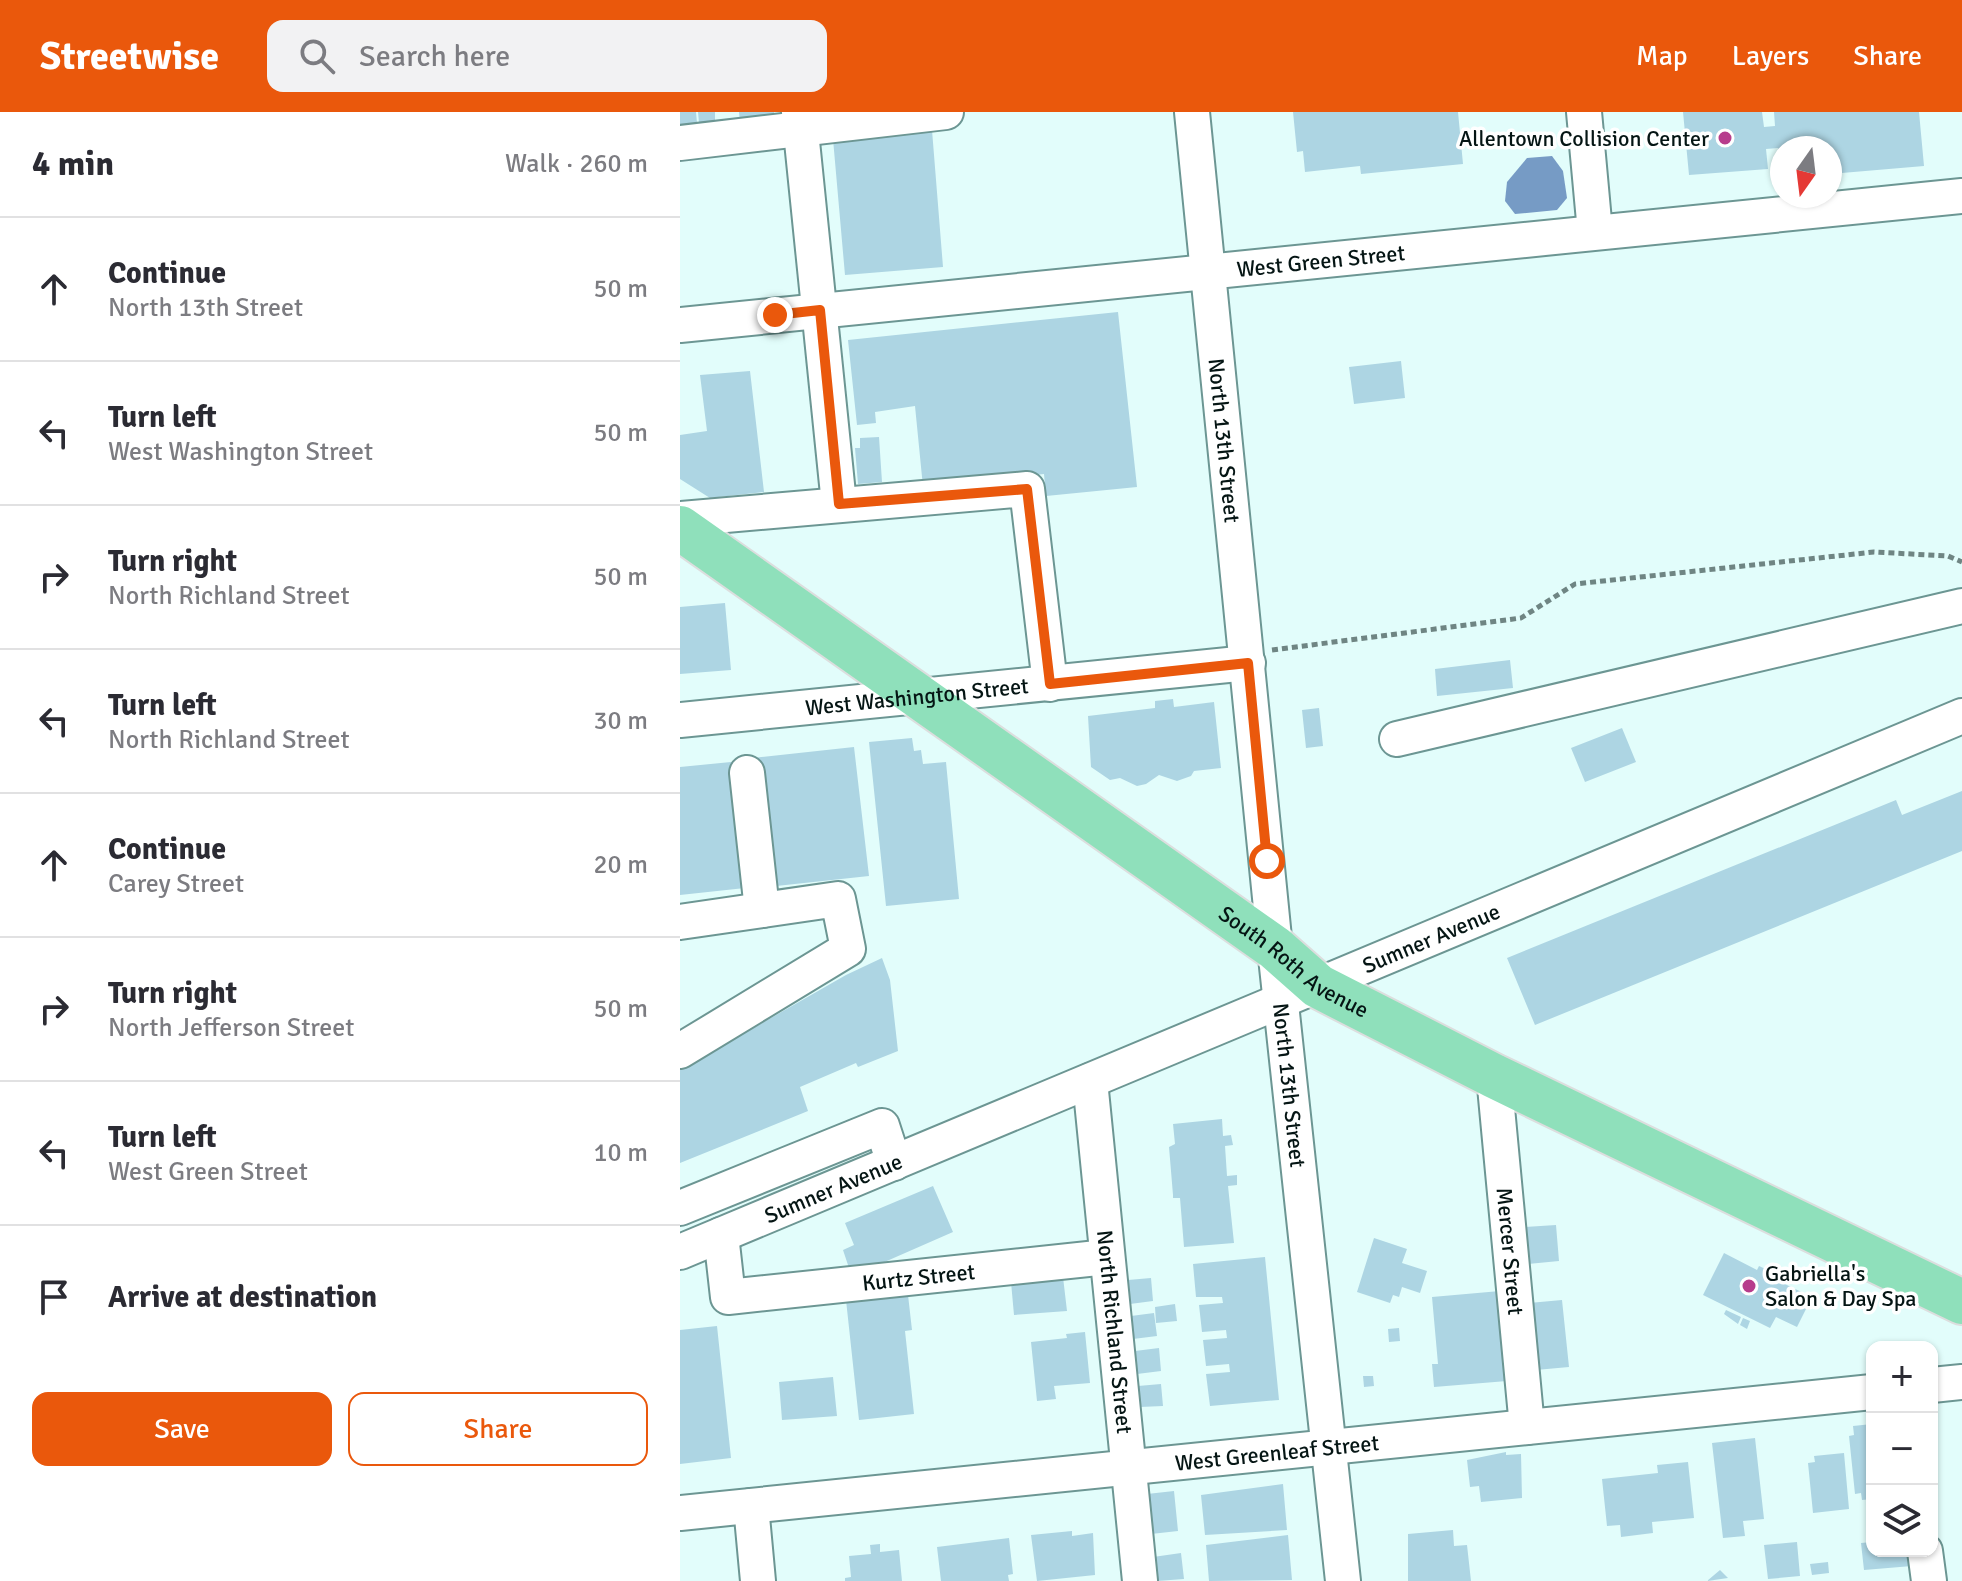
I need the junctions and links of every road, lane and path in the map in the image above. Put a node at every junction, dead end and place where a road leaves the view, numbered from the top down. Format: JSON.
{"nodes":[{"id":1,"x":946,"y":112,"type":"edge"},
{"id":2,"x":1192,"y":112,"type":"edge"},
{"id":3,"x":1584,"y":112,"type":"edge"},
{"id":4,"x":799,"y":120,"type":"edge"},
{"id":5,"x":680,"y":143,"type":"edge"},
{"id":6,"x":1962,"y":196,"type":"edge"},
{"id":7,"x":1595,"y":232,"type":"junction"},
{"id":8,"x":1208,"y":271,"type":"junction"},
{"id":9,"x":820,"y":310,"type":"junction"},
{"id":10,"x":680,"y":325,"type":"edge"},
{"id":11,"x":839,"y":504,"type":"junction"},
{"id":12,"x":680,"y":519,"type":"edge"},
{"id":13,"x":680,"y":528,"type":"edge"},
{"id":14,"x":1962,"y":562,"type":"edge"},
{"id":15,"x":1962,"y":606,"type":"edge"},
{"id":16,"x":1248,"y":658,"type":"junction"},
{"id":17,"x":1050,"y":684,"type":"junction"},
{"id":18,"x":919,"y":696,"type":"junction"},
{"id":19,"x":1962,"y":716,"type":"edge"},
{"id":20,"x":680,"y":720,"type":"edge"},
{"id":21,"x":1397,"y":739,"type":"dead end"},
{"id":22,"x":747,"y":773,"type":"dead end"},
{"id":23,"x":762,"y":910,"type":"junction"},
{"id":24,"x":680,"y":922,"type":"edge"},
{"id":25,"x":1275,"y":948,"type":"junction"},
{"id":26,"x":1300,"y":994,"type":"junction"},
{"id":27,"x":680,"y":1051,"type":"edge"},
{"id":28,"x":1494,"y":1076,"type":"junction"},
{"id":29,"x":1090,"y":1081,"type":"junction"},
{"id":30,"x":894,"y":1163,"type":"junction"},
{"id":31,"x":680,"y":1208,"type":"edge"},
{"id":32,"x":721,"y":1235,"type":"junction"},
{"id":33,"x":680,"y":1252,"type":"edge"},
{"id":34,"x":1107,"y":1257,"type":"junction"},
{"id":35,"x":1962,"y":1302,"type":"edge"},
{"id":36,"x":1962,"y":1382,"type":"edge"},
{"id":37,"x":1938,"y":1384,"type":"edge"},
{"id":38,"x":1866,"y":1393,"type":"edge"},
{"id":39,"x":1527,"y":1427,"type":"junction"},
{"id":40,"x":1329,"y":1447,"type":"junction"},
{"id":41,"x":1128,"y":1467,"type":"junction"},
{"id":42,"x":751,"y":1506,"type":"junction"},
{"id":43,"x":680,"y":1513,"type":"edge"},
{"id":44,"x":1926,"y":1557,"type":"edge"},
{"id":45,"x":758,"y":1581,"type":"edge"},
{"id":46,"x":1140,"y":1581,"type":"edge"},
{"id":47,"x":1343,"y":1581,"type":"edge"},
{"id":48,"x":1929,"y":1581,"type":"edge"}],
"edges":[{"from":1,"to":4,"type":"street"},
{"from":2,"to":8,"type":"street","name":"North 13th Street"},
{"from":3,"to":7,"type":"street"},
{"from":4,"to":5,"type":"street"},
{"from":4,"to":9,"type":"street"},
{"from":6,"to":7,"type":"street","name":"West Green Street"},
{"from":7,"to":8,"type":"street","name":"West Green Street"},
{"from":8,"to":9,"type":"street","name":"West Green Street"},
{"from":8,"to":16,"type":"street","name":"North 13th Street"},
{"from":9,"to":10,"type":"street","name":"West Green Street"},
{"from":9,"to":11,"type":"street"},
{"from":11,"to":12,"type":"street"},
{"from":11,"to":17,"type":"street"},
{"from":13,"to":18,"type":"main road","name":"South Roth Avenue"},
{"from":14,"to":16,"type":"path"},
{"from":15,"to":21,"type":"street"},
{"from":16,"to":17,"type":"street","name":"West Washington Street"},
{"from":16,"to":25,"type":"street","name":"North 13th Street"},
{"from":17,"to":18,"type":"street","name":"West Washington Street"},
{"from":18,"to":20,"type":"street","name":"West Washington Street"},
{"from":18,"to":25,"type":"main road","name":"South Roth Avenue"},
{"from":19,"to":26,"type":"street","name":"Sumner Avenue"},
{"from":22,"to":23,"type":"street"},
{"from":23,"to":24,"type":"street"},
{"from":23,"to":27,"type":"street"},
{"from":25,"to":26,"type":"main road","name":"South Roth Avenue"},
{"from":26,"to":28,"type":"main road","name":"South Roth Avenue"},
{"from":26,"to":29,"type":"street","name":"Sumner Avenue"},
{"from":26,"to":40,"type":"street","name":"North 13th Street"},
{"from":28,"to":35,"type":"main road","name":"South Roth Avenue"},
{"from":28,"to":39,"type":"street","name":"Mercer Street"},
{"from":29,"to":30,"type":"street","name":"Sumner Avenue"},
{"from":29,"to":34,"type":"street","name":"North Richland Street"},
{"from":30,"to":31,"type":"street"},
{"from":30,"to":32,"type":"street","name":"Sumner Avenue"},
{"from":32,"to":33,"type":"street","name":"Sumner Avenue"},
{"from":32,"to":34,"type":"street","name":"Kurtz Street"},
{"from":34,"to":41,"type":"street","name":"North Richland Street"},
{"from":36,"to":37,"type":"street"},
{"from":38,"to":39,"type":"street","name":"West Greenleaf Street"},
{"from":39,"to":40,"type":"street","name":"West Greenleaf Street"},
{"from":40,"to":41,"type":"street","name":"West Greenleaf Street"},
{"from":40,"to":47,"type":"street","name":"North 13th Street"},
{"from":41,"to":42,"type":"street","name":"West Greenleaf Street"},
{"from":41,"to":46,"type":"street","name":"North Richland Street"},
{"from":42,"to":43,"type":"street","name":"West Greenleaf Street"},
{"from":42,"to":45,"type":"street"},
{"from":44,"to":48,"type":"street"}]}
